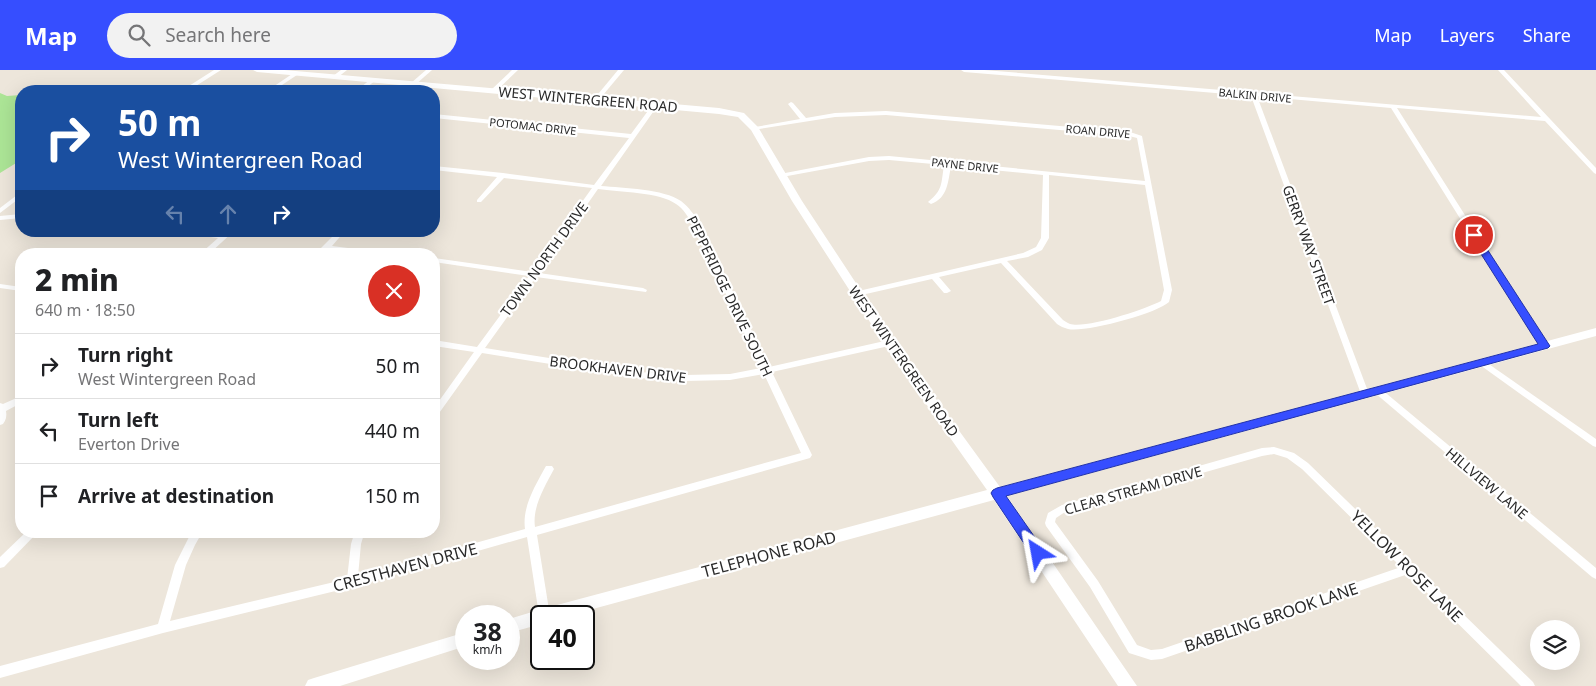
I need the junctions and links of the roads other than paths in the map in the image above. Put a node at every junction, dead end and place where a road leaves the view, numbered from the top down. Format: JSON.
{"nodes":[{"id":1,"x":218,"y":70,"type":"edge"},
{"id":2,"x":258,"y":70,"type":"edge"},
{"id":3,"x":344,"y":70,"type":"edge"},
{"id":4,"x":429,"y":70,"type":"edge"},
{"id":5,"x":514,"y":70,"type":"edge"},
{"id":6,"x":621,"y":70,"type":"edge"},
{"id":7,"x":964,"y":70,"type":"edge"},
{"id":8,"x":1501,"y":70,"type":"edge"},
{"id":9,"x":297,"y":73,"type":"junction"},
{"id":10,"x":335,"y":76,"type":"junction"},
{"id":11,"x":373,"y":80,"type":"junction"},
{"id":12,"x":194,"y":85,"type":"edge"},
{"id":13,"x":279,"y":85,"type":"edge"},
{"id":14,"x":367,"y":85,"type":"edge"},
{"id":15,"x":407,"y":85,"type":"edge"},
{"id":16,"x":421,"y":85,"type":"edge"},
{"id":17,"x":440,"y":88,"type":"edge"},
{"id":18,"x":493,"y":91,"type":"junction"},
{"id":19,"x":1254,"y":95,"type":"junction"},
{"id":20,"x":596,"y":100,"type":"junction"},
{"id":21,"x":791,"y":104,"type":"dead end"},
{"id":22,"x":654,"y":105,"type":"junction"},
{"id":23,"x":1393,"y":106,"type":"junction"},
{"id":24,"x":440,"y":117,"type":"edge"},
{"id":25,"x":1546,"y":119,"type":"junction"},
{"id":26,"x":804,"y":120,"type":"junction"},
{"id":27,"x":755,"y":129,"type":"junction"},
{"id":28,"x":632,"y":136,"type":"junction"},
{"id":29,"x":948,"y":163,"type":"junction"},
{"id":30,"x":440,"y":169,"type":"edge"},
{"id":31,"x":1596,"y":172,"type":"edge"},
{"id":32,"x":1046,"y":173,"type":"junction"},
{"id":33,"x":503,"y":175,"type":"junction"},
{"id":34,"x":782,"y":175,"type":"junction"},
{"id":35,"x":1149,"y":183,"type":"junction"},
{"id":36,"x":596,"y":186,"type":"junction"},
{"id":37,"x":15,"y":199,"type":"edge"},
{"id":38,"x":479,"y":201,"type":"dead end"},
{"id":39,"x":931,"y":202,"type":"dead end"},
{"id":40,"x":0,"y":211,"type":"edge"},
{"id":41,"x":15,"y":217,"type":"edge"},
{"id":42,"x":0,"y":218,"type":"edge"},
{"id":43,"x":223,"y":237,"type":"edge"},
{"id":44,"x":336,"y":237,"type":"edge"},
{"id":45,"x":211,"y":248,"type":"edge"},
{"id":46,"x":325,"y":248,"type":"edge"},
{"id":47,"x":440,"y":261,"type":"edge"},
{"id":48,"x":1003,"y":261,"type":"junction"},
{"id":49,"x":533,"y":275,"type":"junction"},
{"id":50,"x":934,"y":276,"type":"junction"},
{"id":51,"x":0,"y":286,"type":"edge"},
{"id":52,"x":15,"y":288,"type":"edge"},
{"id":53,"x":643,"y":290,"type":"dead end"},
{"id":54,"x":947,"y":291,"type":"dead end"},
{"id":55,"x":856,"y":294,"type":"junction"},
{"id":56,"x":1596,"y":332,"type":"edge"},
{"id":57,"x":889,"y":343,"type":"junction"},
{"id":58,"x":440,"y":344,"type":"edge"},
{"id":59,"x":1544,"y":346,"type":"junction"},
{"id":60,"x":479,"y":350,"type":"junction"},
{"id":61,"x":1483,"y":363,"type":"junction"},
{"id":62,"x":768,"y":370,"type":"junction"},
{"id":63,"x":1372,"y":393,"type":"junction"},
{"id":64,"x":15,"y":402,"type":"edge"},
{"id":65,"x":440,"y":405,"type":"edge"},
{"id":66,"x":0,"y":408,"type":"edge"},
{"id":67,"x":0,"y":422,"type":"edge"},
{"id":68,"x":1596,"y":444,"type":"edge"},
{"id":69,"x":1282,"y":451,"type":"joint"},
{"id":70,"x":807,"y":455,"type":"joint"},
{"id":71,"x":549,"y":469,"type":"dead end"},
{"id":72,"x":997,"y":493,"type":"junction"},
{"id":73,"x":530,"y":533,"type":"junction"},
{"id":74,"x":27,"y":538,"type":"edge"},
{"id":75,"x":194,"y":538,"type":"edge"},
{"id":76,"x":358,"y":538,"type":"edge"},
{"id":77,"x":0,"y":564,"type":"edge"},
{"id":78,"x":1408,"y":569,"type":"junction"},
{"id":79,"x":1596,"y":574,"type":"edge"},
{"id":80,"x":352,"y":582,"type":"junction"},
{"id":81,"x":541,"y":605,"type":"edge"},
{"id":82,"x":584,"y":605,"type":"edge"},
{"id":83,"x":163,"y":628,"type":"junction"},
{"id":84,"x":455,"y":642,"type":"edge"},
{"id":85,"x":1133,"y":649,"type":"joint"},
{"id":86,"x":0,"y":672,"type":"edge"},
{"id":87,"x":314,"y":686,"type":"edge"},
{"id":88,"x":1128,"y":686,"type":"edge"},
{"id":89,"x":1529,"y":686,"type":"edge"}],
"edges":[{"from":1,"to":12,"type":"street"},
{"from":2,"to":9,"type":"street","name":"WEST WINTERGREEN ROAD"},
{"from":3,"to":10,"type":"street"},
{"from":4,"to":16,"type":"street"},
{"from":5,"to":18,"type":"street"},
{"from":6,"to":20,"type":"street"},
{"from":7,"to":19,"type":"street","name":"BALKIN DRIVE"},
{"from":8,"to":25,"type":"street"},
{"from":9,"to":10,"type":"street","name":"WEST WINTERGREEN ROAD"},
{"from":9,"to":13,"type":"street"},
{"from":10,"to":11,"type":"street","name":"WEST WINTERGREEN ROAD"},
{"from":11,"to":14,"type":"street"},
{"from":11,"to":15,"type":"street","name":"WEST WINTERGREEN ROAD"},
{"from":17,"to":18,"type":"street","name":"WEST WINTERGREEN ROAD"},
{"from":18,"to":20,"type":"street","name":"WEST WINTERGREEN ROAD"},
{"from":19,"to":23,"type":"street","name":"BALKIN DRIVE"},
{"from":19,"to":63,"type":"street","name":"GERRY WAY STREET"},
{"from":20,"to":22,"type":"street","name":"WEST WINTERGREEN ROAD"},
{"from":21,"to":26,"type":"street"},
{"from":22,"to":27,"type":"street","name":"WEST WINTERGREEN ROAD"},
{"from":22,"to":28,"type":"street","name":"TOWN NORTH DRIVE"},
{"from":23,"to":25,"type":"street","name":"BALKIN DRIVE"},
{"from":23,"to":59,"type":"street"},
{"from":24,"to":28,"type":"street","name":"POTOMAC DRIVE"},
{"from":25,"to":31,"type":"street"},
{"from":26,"to":27,"type":"street","name":"ROAN DRIVE"},
{"from":26,"to":35,"type":"street","name":"ROAN DRIVE"},
{"from":27,"to":34,"type":"street","name":"WEST WINTERGREEN ROAD"},
{"from":28,"to":36,"type":"street","name":"TOWN NORTH DRIVE"},
{"from":29,"to":32,"type":"street","name":"PAYNE DRIVE"},
{"from":29,"to":34,"type":"street","name":"PAYNE DRIVE"},
{"from":29,"to":39,"type":"street"},
{"from":30,"to":33,"type":"street","name":"PEPPERIDGE DRIVE SOUTH"},
{"from":32,"to":35,"type":"street","name":"PAYNE DRIVE"},
{"from":32,"to":48,"type":"street"},
{"from":33,"to":36,"type":"street","name":"PEPPERIDGE DRIVE SOUTH"},
{"from":33,"to":38,"type":"street"},
{"from":34,"to":55,"type":"street","name":"WEST WINTERGREEN ROAD"},
{"from":35,"to":48,"type":"street","name":"ROAN DRIVE"},
{"from":36,"to":49,"type":"street","name":"TOWN NORTH DRIVE"},
{"from":36,"to":62,"type":"street","name":"PEPPERIDGE DRIVE SOUTH"},
{"from":37,"to":40,"type":"street"},
{"from":41,"to":42,"type":"street"},
{"from":43,"to":45,"type":"street"},
{"from":44,"to":46,"type":"street"},
{"from":47,"to":49,"type":"street"},
{"from":48,"to":50,"type":"street"},
{"from":49,"to":53,"type":"street"},
{"from":49,"to":60,"type":"street","name":"TOWN NORTH DRIVE"},
{"from":50,"to":54,"type":"street"},
{"from":50,"to":55,"type":"street"},
{"from":51,"to":52,"type":"street"},
{"from":55,"to":57,"type":"street","name":"WEST WINTERGREEN ROAD"},
{"from":56,"to":59,"type":"street"},
{"from":57,"to":62,"type":"street","name":"BROOKHAVEN DRIVE"},
{"from":57,"to":72,"type":"street","name":"WEST WINTERGREEN ROAD"},
{"from":58,"to":60,"type":"street","name":"BROOKHAVEN DRIVE"},
{"from":59,"to":61,"type":"street"},
{"from":60,"to":62,"type":"street","name":"BROOKHAVEN DRIVE"},
{"from":60,"to":65,"type":"street","name":"TOWN NORTH DRIVE"},
{"from":61,"to":63,"type":"street"},
{"from":61,"to":68,"type":"street"},
{"from":62,"to":70,"type":"street","name":"PEPPERIDGE DRIVE SOUTH"},
{"from":63,"to":72,"type":"street"},
{"from":63,"to":79,"type":"street","name":"HILLVIEW LANE"},
{"from":64,"to":66,"type":"street"},
{"from":66,"to":67,"type":"street"},
{"from":69,"to":78,"type":"street","name":"YELLOW ROSE LANE"},
{"from":69,"to":85,"type":"street","name":"CLEAR STREAM DRIVE"},
{"from":70,"to":73,"type":"street","name":"CRESTHAVEN DRIVE"},
{"from":71,"to":73,"type":"street"},
{"from":72,"to":82,"type":"street","name":"TELEPHONE ROAD"},
{"from":72,"to":88,"type":"street","name":"WEST WINTERGREEN ROAD"},
{"from":73,"to":80,"type":"street","name":"CRESTHAVEN DRIVE"},
{"from":73,"to":81,"type":"street"},
{"from":74,"to":77,"type":"street"},
{"from":75,"to":83,"type":"street"},
{"from":76,"to":80,"type":"street"},
{"from":78,"to":85,"type":"street","name":"BABBLING BROOK LANE"},
{"from":78,"to":89,"type":"street","name":"YELLOW ROSE LANE"},
{"from":80,"to":83,"type":"street","name":"CRESTHAVEN DRIVE"},
{"from":83,"to":86,"type":"street","name":"CRESTHAVEN DRIVE"},
{"from":84,"to":87,"type":"street"}]}
